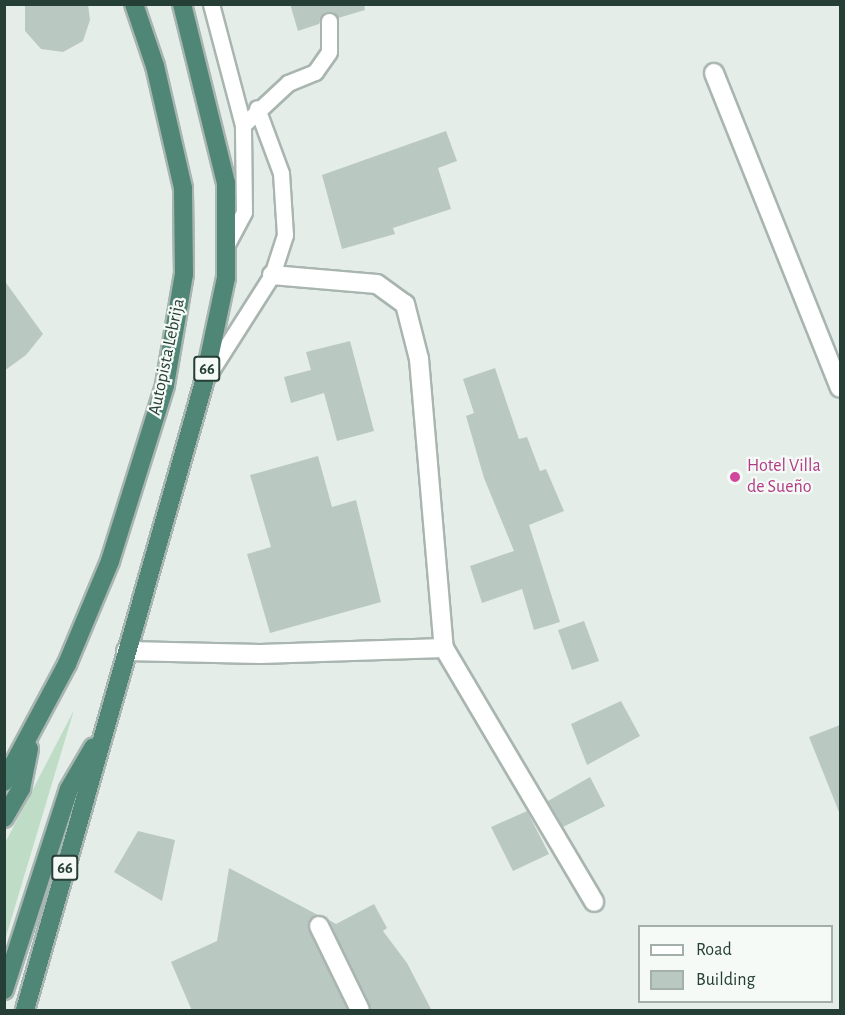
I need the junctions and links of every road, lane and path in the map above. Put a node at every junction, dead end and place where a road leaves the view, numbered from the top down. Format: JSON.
{"nodes":[{"id":1,"x":134,"y":4,"type":"edge"},
{"id":2,"x":182,"y":4,"type":"edge"},
{"id":3,"x":211,"y":4,"type":"edge"},
{"id":4,"x":328,"y":21,"type":"dead end"},
{"id":5,"x":714,"y":73,"type":"dead end"},
{"id":6,"x":257,"y":108,"type":"junction"},
{"id":7,"x":243,"y":125,"type":"junction"},
{"id":8,"x":226,"y":246,"type":"junction"},
{"id":9,"x":272,"y":275,"type":"junction"},
{"id":10,"x":204,"y":382,"type":"junction"},
{"id":11,"x":840,"y":388,"type":"edge"},
{"id":12,"x":444,"y":648,"type":"junction"},
{"id":13,"x":126,"y":651,"type":"junction"},
{"id":14,"x":106,"y":726,"type":"junction"},
{"id":15,"x":32,"y":729,"type":"junction"},
{"id":16,"x":4,"y":782,"type":"edge"},
{"id":17,"x":4,"y":818,"type":"edge"},
{"id":18,"x":594,"y":902,"type":"dead end"},
{"id":19,"x":319,"y":926,"type":"dead end"},
{"id":20,"x":4,"y":990,"type":"edge"},
{"id":21,"x":25,"y":1011,"type":"edge"},
{"id":22,"x":360,"y":1011,"type":"edge"}],
"edges":[{"from":1,"to":15,"type":"highway","name":"Autopista Lebrija","number":"66"},
{"from":2,"to":8,"type":"highway","number":"66"},
{"from":3,"to":7,"type":"lane"},
{"from":4,"to":6,"type":"lane"},
{"from":5,"to":11,"type":"street"},
{"from":6,"to":7,"type":"lane"},
{"from":6,"to":9,"type":"lane"},
{"from":7,"to":8,"type":"lane"},
{"from":8,"to":10,"type":"highway","number":"66"},
{"from":9,"to":10,"type":"lane"},
{"from":9,"to":12,"type":"street"},
{"from":10,"to":13,"type":"highway","number":"66"},
{"from":12,"to":13,"type":"street"},
{"from":12,"to":18,"type":"street"},
{"from":13,"to":14,"type":"highway","number":"66"},
{"from":14,"to":20,"type":"highway"},
{"from":14,"to":21,"type":"highway","number":"66"},
{"from":15,"to":16,"type":"highway","number":"66"},
{"from":15,"to":17,"type":"highway"},
{"from":19,"to":22,"type":"street"}]}
